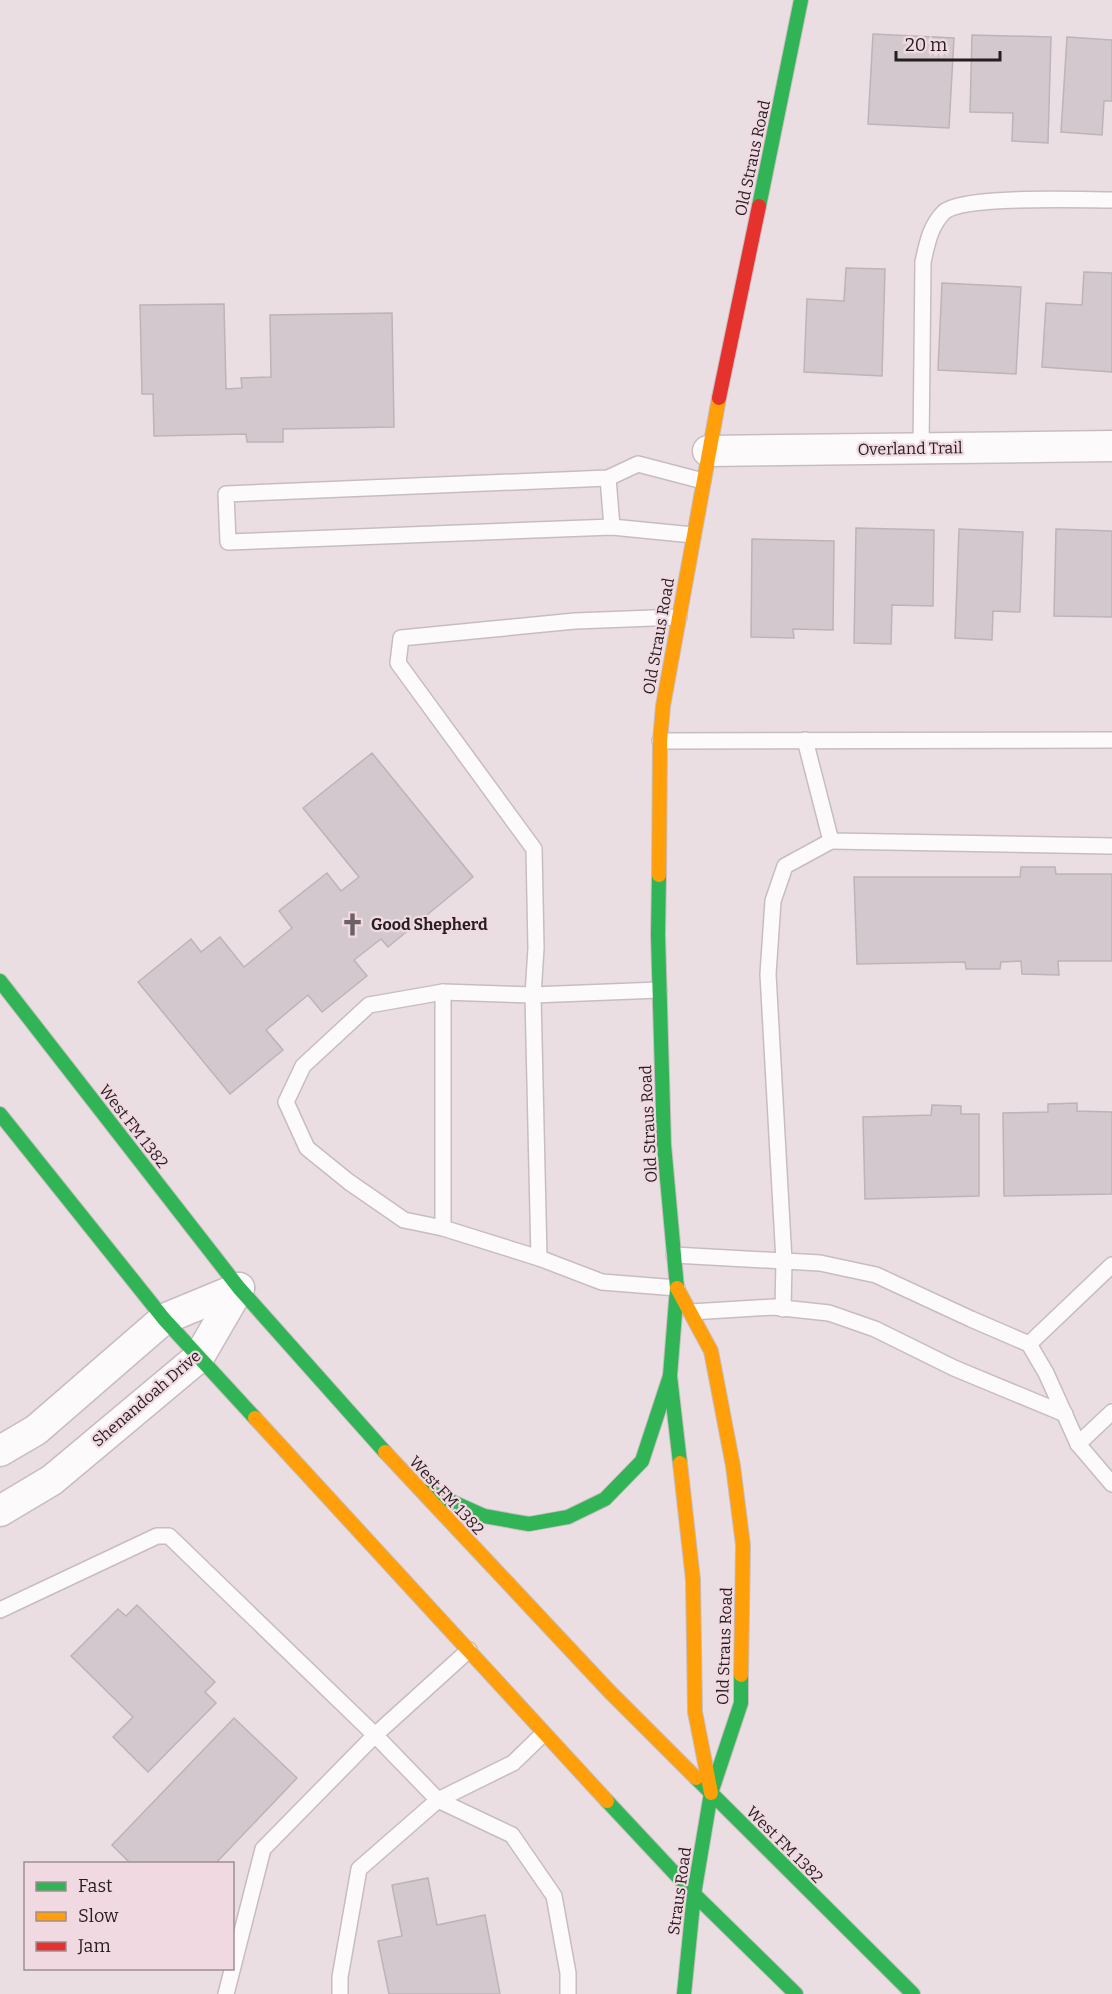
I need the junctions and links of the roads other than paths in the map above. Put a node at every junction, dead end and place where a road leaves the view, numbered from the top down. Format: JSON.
{"nodes":[{"id":1,"x":801,"y":0,"type":"edge"},
{"id":2,"x":1112,"y":200,"type":"edge"},
{"id":3,"x":1112,"y":446,"type":"edge"},
{"id":4,"x":921,"y":448,"type":"junction"},
{"id":5,"x":708,"y":451,"type":"junction"},
{"id":6,"x":608,"y":478,"type":"junction"},
{"id":7,"x":703,"y":481,"type":"junction"},
{"id":8,"x":612,"y":527,"type":"junction"},
{"id":9,"x":693,"y":535,"type":"junction"},
{"id":10,"x":679,"y":617,"type":"junction"},
{"id":11,"x":805,"y":740,"type":"junction"},
{"id":12,"x":1112,"y":740,"type":"edge"},
{"id":13,"x":660,"y":741,"type":"junction"},
{"id":14,"x":831,"y":841,"type":"junction"},
{"id":15,"x":1112,"y":846,"type":"edge"},
{"id":16,"x":0,"y":981,"type":"edge"},
{"id":17,"x":659,"y":990,"type":"junction"},
{"id":18,"x":443,"y":992,"type":"junction"},
{"id":19,"x":533,"y":995,"type":"junction"},
{"id":20,"x":0,"y":1114,"type":"edge"},
{"id":21,"x":443,"y":1228,"type":"junction"},
{"id":22,"x":674,"y":1255,"type":"junction"},
{"id":23,"x":539,"y":1258,"type":"junction"},
{"id":24,"x":784,"y":1261,"type":"junction"},
{"id":25,"x":1112,"y":1265,"type":"edge"},
{"id":26,"x":239,"y":1288,"type":"junction"},
{"id":27,"x":677,"y":1288,"type":"junction"},
{"id":28,"x":783,"y":1309,"type":"junction"},
{"id":29,"x":690,"y":1312,"type":"junction"},
{"id":30,"x":164,"y":1319,"type":"junction"},
{"id":31,"x":1029,"y":1344,"type":"junction"},
{"id":32,"x":198,"y":1357,"type":"junction"},
{"id":33,"x":670,"y":1376,"type":"junction"},
{"id":34,"x":1112,"y":1412,"type":"edge"},
{"id":35,"x":1065,"y":1414,"type":"junction"},
{"id":36,"x":1078,"y":1444,"type":"junction"},
{"id":37,"x":0,"y":1451,"type":"edge"},
{"id":38,"x":1112,"y":1484,"type":"edge"},
{"id":39,"x":414,"y":1485,"type":"junction"},
{"id":40,"x":0,"y":1510,"type":"edge"},
{"id":41,"x":0,"y":1610,"type":"edge"},
{"id":42,"x":468,"y":1650,"type":"junction"},
{"id":43,"x":543,"y":1734,"type":"junction"},
{"id":44,"x":375,"y":1735,"type":"junction"},
{"id":45,"x":711,"y":1793,"type":"junction"},
{"id":46,"x":438,"y":1800,"type":"junction"},
{"id":47,"x":694,"y":1894,"type":"junction"},
{"id":48,"x":234,"y":1963,"type":"edge"},
{"id":49,"x":232,"y":1970,"type":"edge"},
{"id":50,"x":226,"y":1994,"type":"edge"},
{"id":51,"x":340,"y":1994,"type":"edge"},
{"id":52,"x":568,"y":1994,"type":"edge"},
{"id":53,"x":684,"y":1994,"type":"edge"},
{"id":54,"x":796,"y":1994,"type":"edge"},
{"id":55,"x":913,"y":1994,"type":"edge"}],
"edges":[{"from":1,"to":5,"type":"main road","name":"Old Straus Road"},
{"from":2,"to":4,"type":"lane"},
{"from":3,"to":4,"type":"street","name":"Overland Trail"},
{"from":4,"to":5,"type":"street","name":"Overland Trail"},
{"from":5,"to":7,"type":"main road","name":"Old Straus Road"},
{"from":6,"to":7,"type":"lane"},
{"from":6,"to":8,"type":"lane"},
{"from":6,"to":8,"type":"lane"},
{"from":7,"to":9,"type":"main road","name":"Old Straus Road"},
{"from":8,"to":9,"type":"lane"},
{"from":9,"to":10,"type":"main road","name":"Old Straus Road"},
{"from":10,"to":13,"type":"main road","name":"Old Straus Road"},
{"from":10,"to":19,"type":"lane"},
{"from":11,"to":12,"type":"lane"},
{"from":11,"to":13,"type":"lane"},
{"from":11,"to":14,"type":"lane"},
{"from":13,"to":17,"type":"main road","name":"Old Straus Road"},
{"from":14,"to":15,"type":"lane"},
{"from":14,"to":24,"type":"lane"},
{"from":16,"to":26,"type":"main road","name":"West FM 1382"},
{"from":17,"to":19,"type":"lane"},
{"from":17,"to":22,"type":"main road","name":"Old Straus Road"},
{"from":18,"to":19,"type":"lane"},
{"from":18,"to":21,"type":"lane"},
{"from":18,"to":21,"type":"lane"},
{"from":19,"to":23,"type":"lane"},
{"from":20,"to":30,"type":"main road"},
{"from":21,"to":23,"type":"lane"},
{"from":22,"to":24,"type":"lane"},
{"from":22,"to":27,"type":"main road","name":"Old Straus Road"},
{"from":23,"to":27,"type":"lane"},
{"from":24,"to":28,"type":"lane"},
{"from":24,"to":31,"type":"lane"},
{"from":25,"to":31,"type":"lane"},
{"from":26,"to":30,"type":"street"},
{"from":26,"to":32,"type":"street","name":"Shenandoah Drive"},
{"from":26,"to":39,"type":"main road","name":"West FM 1382"},
{"from":27,"to":29,"type":"main road","name":"Old Straus Road"},
{"from":27,"to":33,"type":"main road","name":"Old Straus Road"},
{"from":28,"to":29,"type":"lane"},
{"from":28,"to":35,"type":"lane"},
{"from":29,"to":45,"type":"main road","name":"Old Straus Road"},
{"from":30,"to":32,"type":"main road"},
{"from":30,"to":37,"type":"street"},
{"from":31,"to":35,"type":"lane"},
{"from":32,"to":40,"type":"street","name":"Shenandoah Drive"},
{"from":32,"to":42,"type":"main road"},
{"from":33,"to":39,"type":"main road"},
{"from":33,"to":45,"type":"main road","name":"Old Straus Road"},
{"from":34,"to":36,"type":"lane"},
{"from":35,"to":36,"type":"lane"},
{"from":36,"to":38,"type":"lane"},
{"from":39,"to":45,"type":"main road","name":"West FM 1382"},
{"from":41,"to":44,"type":"lane"},
{"from":42,"to":43,"type":"main road"},
{"from":42,"to":44,"type":"lane"},
{"from":43,"to":46,"type":"lane"},
{"from":43,"to":47,"type":"main road"},
{"from":44,"to":46,"type":"lane"},
{"from":44,"to":48,"type":"lane"},
{"from":45,"to":47,"type":"main road","name":"Straus Road"},
{"from":45,"to":55,"type":"main road","name":"West FM 1382"},
{"from":46,"to":51,"type":"lane"},
{"from":46,"to":52,"type":"lane"},
{"from":47,"to":53,"type":"main road","name":"Straus Road"},
{"from":47,"to":54,"type":"main road"},
{"from":49,"to":50,"type":"lane"}]}
